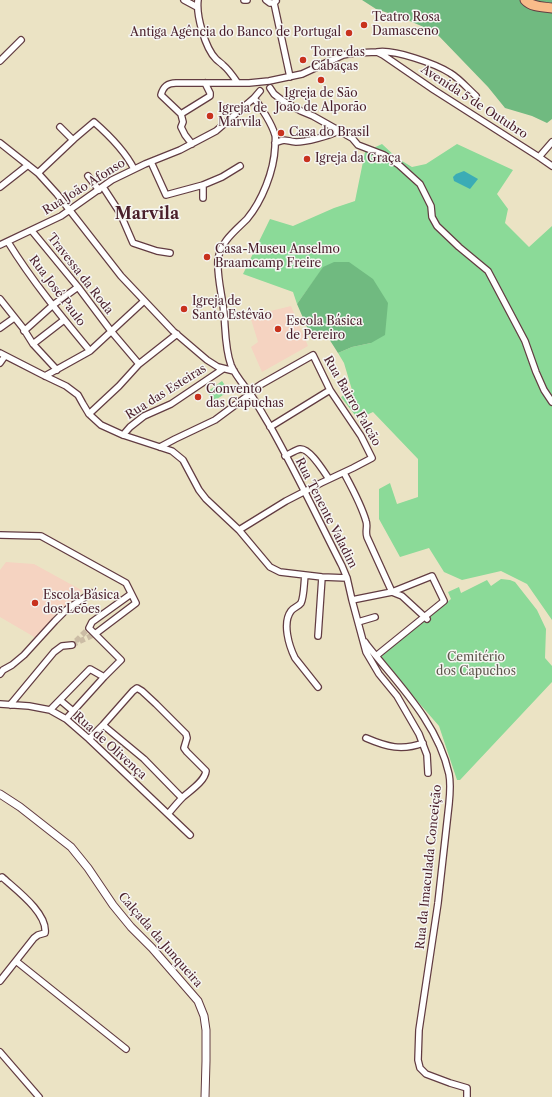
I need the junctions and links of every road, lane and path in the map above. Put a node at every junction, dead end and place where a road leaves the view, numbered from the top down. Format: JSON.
{"nodes":[{"id":1,"x":184,"y":0,"type":"edge"},
{"id":2,"x":198,"y":0,"type":"edge"},
{"id":3,"x":266,"y":0,"type":"edge"},
{"id":4,"x":526,"y":0,"type":"edge"},
{"id":5,"x":275,"y":1,"type":"edge"},
{"id":6,"x":197,"y":7,"type":"junction"},
{"id":7,"x":552,"y":8,"type":"edge"},
{"id":8,"x":21,"y":40,"type":"dead end"},
{"id":9,"x":377,"y":52,"type":"junction"},
{"id":10,"x":0,"y":61,"type":"edge"},
{"id":11,"x":290,"y":77,"type":"junction"},
{"id":12,"x":269,"y":81,"type":"junction"},
{"id":13,"x":237,"y":82,"type":"junction"},
{"id":14,"x":205,"y":83,"type":"junction"},
{"id":15,"x":256,"y":83,"type":"junction"},
{"id":16,"x":270,"y":88,"type":"junction"},
{"id":17,"x":260,"y":91,"type":"junction"},
{"id":18,"x":476,"y":96,"type":"dead end"},
{"id":19,"x":254,"y":98,"type":"junction"},
{"id":20,"x":181,"y":114,"type":"junction"},
{"id":21,"x":60,"y":127,"type":"dead end"},
{"id":22,"x":338,"y":131,"type":"junction"},
{"id":23,"x":73,"y":140,"type":"junction"},
{"id":24,"x":552,"y":142,"type":"edge"},
{"id":25,"x":0,"y":143,"type":"edge"},
{"id":26,"x":275,"y":143,"type":"junction"},
{"id":27,"x":192,"y":144,"type":"junction"},
{"id":28,"x":539,"y":157,"type":"junction"},
{"id":29,"x":151,"y":162,"type":"junction"},
{"id":30,"x":28,"y":165,"type":"junction"},
{"id":31,"x":240,"y":166,"type":"dead end"},
{"id":32,"x":552,"y":166,"type":"edge"},
{"id":33,"x":134,"y":169,"type":"junction"},
{"id":34,"x":38,"y":173,"type":"junction"},
{"id":35,"x":88,"y":176,"type":"dead end"},
{"id":36,"x":202,"y":185,"type":"junction"},
{"id":37,"x":0,"y":187,"type":"edge"},
{"id":38,"x":101,"y":188,"type":"junction"},
{"id":39,"x":203,"y":198,"type":"dead end"},
{"id":40,"x":71,"y":210,"type":"junction"},
{"id":41,"x":32,"y":231,"type":"junction"},
{"id":42,"x":8,"y":242,"type":"junction"},
{"id":43,"x":0,"y":245,"type":"edge"},
{"id":44,"x":170,"y":253,"type":"dead end"},
{"id":45,"x":78,"y":287,"type":"junction"},
{"id":46,"x":0,"y":299,"type":"edge"},
{"id":47,"x":144,"y":301,"type":"junction"},
{"id":48,"x":53,"y":305,"type":"junction"},
{"id":49,"x":14,"y":318,"type":"junction"},
{"id":50,"x":64,"y":320,"type":"junction"},
{"id":51,"x":0,"y":328,"type":"edge"},
{"id":52,"x":24,"y":331,"type":"junction"},
{"id":53,"x":111,"y":331,"type":"junction"},
{"id":54,"x":177,"y":334,"type":"junction"},
{"id":55,"x":33,"y":344,"type":"junction"},
{"id":56,"x":90,"y":351,"type":"junction"},
{"id":57,"x":2,"y":355,"type":"edge"},
{"id":58,"x":0,"y":363,"type":"edge"},
{"id":59,"x":139,"y":364,"type":"junction"},
{"id":60,"x":223,"y":369,"type":"junction"},
{"id":61,"x":57,"y":370,"type":"junction"},
{"id":62,"x":234,"y":371,"type":"junction"},
{"id":63,"x":45,"y":376,"type":"junction"},
{"id":64,"x":330,"y":390,"type":"junction"},
{"id":65,"x":250,"y":394,"type":"junction"},
{"id":66,"x":552,"y":402,"type":"edge"},
{"id":67,"x":89,"y":414,"type":"junction"},
{"id":68,"x":270,"y":427,"type":"junction"},
{"id":69,"x":122,"y":435,"type":"junction"},
{"id":70,"x":160,"y":447,"type":"junction"},
{"id":71,"x":285,"y":456,"type":"junction"},
{"id":72,"x":344,"y":473,"type":"junction"},
{"id":73,"x":329,"y":479,"type":"junction"},
{"id":74,"x":304,"y":492,"type":"junction"},
{"id":75,"x":239,"y":530,"type":"junction"},
{"id":76,"x":0,"y":535,"type":"edge"},
{"id":77,"x":305,"y":575,"type":"junction"},
{"id":78,"x":322,"y":577,"type":"junction"},
{"id":79,"x":347,"y":578,"type":"junction"},
{"id":80,"x":392,"y":592,"type":"junction"},
{"id":81,"x":91,"y":593,"type":"dead end"},
{"id":82,"x":131,"y":594,"type":"junction"},
{"id":83,"x":352,"y":600,"type":"junction"},
{"id":84,"x":374,"y":617,"type":"dead end"},
{"id":85,"x":426,"y":618,"type":"junction"},
{"id":86,"x":358,"y":622,"type":"junction"},
{"id":87,"x":95,"y":634,"type":"junction"},
{"id":88,"x":361,"y":634,"type":"junction"},
{"id":89,"x":318,"y":636,"type":"dead end"},
{"id":90,"x":72,"y":645,"type":"tunnel mouth"},
{"id":91,"x":376,"y":656,"type":"junction"},
{"id":92,"x":0,"y":674,"type":"edge"},
{"id":93,"x":104,"y":677,"type":"junction"},
{"id":94,"x":318,"y":687,"type":"dead end"},
{"id":95,"x":60,"y":700,"type":"junction"},
{"id":96,"x":0,"y":704,"type":"edge"},
{"id":97,"x":10,"y":705,"type":"junction"},
{"id":98,"x":50,"y":710,"type":"junction"},
{"id":99,"x":73,"y":711,"type":"junction"},
{"id":100,"x":66,"y":719,"type":"junction"},
{"id":101,"x":103,"y":725,"type":"junction"},
{"id":102,"x":366,"y":738,"type":"dead end"},
{"id":103,"x":89,"y":739,"type":"junction"},
{"id":104,"x":423,"y":743,"type":"junction"},
{"id":105,"x":428,"y":773,"type":"dead end"},
{"id":106,"x":0,"y":794,"type":"edge"},
{"id":107,"x":182,"y":798,"type":"junction"},
{"id":108,"x":168,"y":814,"type":"junction"},
{"id":109,"x":190,"y":835,"type":"dead end"},
{"id":110,"x":0,"y":878,"type":"edge"},
{"id":111,"x":16,"y":961,"type":"junction"},
{"id":112,"x":0,"y":981,"type":"edge"},
{"id":113,"x":126,"y":1049,"type":"dead end"},
{"id":114,"x":0,"y":1052,"type":"edge"},
{"id":115,"x":39,"y":1097,"type":"edge"},
{"id":116,"x":205,"y":1097,"type":"edge"},
{"id":117,"x":467,"y":1097,"type":"edge"}],
"edges":[{"from":1,"to":6,"type":"street"},
{"from":2,"to":6,"type":"street"},
{"from":3,"to":5,"type":"street"},
{"from":4,"to":7,"type":"main road"},
{"from":5,"to":11,"type":"street"},
{"from":6,"to":13,"type":"street"},
{"from":8,"to":10,"type":"street"},
{"from":9,"to":11,"type":"street"},
{"from":9,"to":18,"type":"street"},
{"from":9,"to":28,"type":"street","name":"Avenida 5 de Outubro"},
{"from":11,"to":12,"type":"street"},
{"from":12,"to":15,"type":"street"},
{"from":12,"to":16,"type":"street"},
{"from":13,"to":14,"type":"street"},
{"from":13,"to":15,"type":"street"},
{"from":14,"to":20,"type":"street"},
{"from":14,"to":20,"type":"street"},
{"from":15,"to":17,"type":"street"},
{"from":16,"to":17,"type":"street"},
{"from":16,"to":22,"type":"street"},
{"from":17,"to":19,"type":"street","name":"Rua João Afonso"},
{"from":19,"to":26,"type":"street"},
{"from":19,"to":27,"type":"street","name":"Rua João Afonso"},
{"from":20,"to":27,"type":"street"},
{"from":21,"to":23,"type":"street"},
{"from":22,"to":26,"type":"street"},
{"from":22,"to":66,"type":"street"},
{"from":23,"to":33,"type":"street"},
{"from":23,"to":34,"type":"street"},
{"from":24,"to":28,"type":"street"},
{"from":25,"to":30,"type":"street"},
{"from":26,"to":62,"type":"street","name":"Rua Tenente Valadim"},
{"from":27,"to":29,"type":"street","name":"Rua João Afonso"},
{"from":28,"to":32,"type":"street","name":"Avenida 5 de Outubro"},
{"from":29,"to":33,"type":"street","name":"Rua João Afonso"},
{"from":29,"to":36,"type":"street"},
{"from":30,"to":34,"type":"street"},
{"from":30,"to":37,"type":"street"},
{"from":31,"to":36,"type":"street"},
{"from":33,"to":38,"type":"street","name":"Rua João Afonso"},
{"from":34,"to":40,"type":"street"},
{"from":35,"to":38,"type":"street"},
{"from":36,"to":39,"type":"street"},
{"from":38,"to":40,"type":"street","name":"Rua João Afonso"},
{"from":38,"to":44,"type":"street"},
{"from":40,"to":41,"type":"street","name":"Rua João Afonso"},
{"from":40,"to":47,"type":"street"},
{"from":41,"to":42,"type":"street","name":"Rua João Afonso"},
{"from":41,"to":45,"type":"street","name":"Travessa da Roda"},
{"from":42,"to":43,"type":"street","name":"Rua João Afonso"},
{"from":42,"to":48,"type":"street","name":"Rua José Paulo"},
{"from":45,"to":48,"type":"street"},
{"from":45,"to":53,"type":"street","name":"Travessa da Roda"},
{"from":46,"to":49,"type":"street"},
{"from":47,"to":53,"type":"street"},
{"from":47,"to":54,"type":"street"},
{"from":48,"to":50,"type":"street","name":"Rua José Paulo"},
{"from":48,"to":52,"type":"street"},
{"from":49,"to":51,"type":"street"},
{"from":49,"to":52,"type":"street"},
{"from":50,"to":55,"type":"street"},
{"from":50,"to":56,"type":"street","name":"Rua José Paulo"},
{"from":52,"to":55,"type":"street"},
{"from":53,"to":56,"type":"street"},
{"from":53,"to":59,"type":"street","name":"Travessa da Roda"},
{"from":54,"to":59,"type":"street"},
{"from":54,"to":60,"type":"street"},
{"from":55,"to":61,"type":"street"},
{"from":56,"to":61,"type":"street"},
{"from":57,"to":58,"type":"street"},
{"from":57,"to":63,"type":"street"},
{"from":59,"to":67,"type":"street"},
{"from":60,"to":62,"type":"street"},
{"from":60,"to":69,"type":"street","name":"Rua das Esteiras"},
{"from":61,"to":63,"type":"street"},
{"from":62,"to":65,"type":"street","name":"Rua Tenente Valadim"},
{"from":63,"to":67,"type":"street"},
{"from":64,"to":65,"type":"street","name":"Rua Bairro Falcão"},
{"from":64,"to":68,"type":"street"},
{"from":64,"to":72,"type":"street","name":"Rua Bairro Falcão"},
{"from":65,"to":68,"type":"street","name":"Rua Tenente Valadim"},
{"from":65,"to":70,"type":"street"},
{"from":67,"to":69,"type":"street"},
{"from":68,"to":71,"type":"street","name":"Rua Tenente Valadim"},
{"from":69,"to":70,"type":"street"},
{"from":70,"to":75,"type":"street"},
{"from":71,"to":73,"type":"street"},
{"from":71,"to":74,"type":"street","name":"Rua Tenente Valadim"},
{"from":72,"to":73,"type":"street"},
{"from":72,"to":80,"type":"street"},
{"from":73,"to":74,"type":"street"},
{"from":74,"to":75,"type":"street"},
{"from":74,"to":79,"type":"street","name":"Rua Tenente Valadim"},
{"from":75,"to":77,"type":"street"},
{"from":76,"to":82,"type":"street"},
{"from":77,"to":78,"type":"street"},
{"from":77,"to":94,"type":"street"},
{"from":78,"to":79,"type":"street"},
{"from":78,"to":89,"type":"street"},
{"from":79,"to":83,"type":"street","name":"Rua Tenente Valadim"},
{"from":80,"to":83,"type":"street"},
{"from":80,"to":85,"type":"street"},
{"from":80,"to":85,"type":"street"},
{"from":81,"to":92,"type":"street"},
{"from":82,"to":87,"type":"street"},
{"from":82,"to":87,"type":"street"},
{"from":83,"to":86,"type":"street","name":"Rua Tenente Valadim"},
{"from":84,"to":86,"type":"street"},
{"from":85,"to":91,"type":"street"},
{"from":86,"to":88,"type":"street","name":"Rua Tenente Valadim"},
{"from":87,"to":93,"type":"street"},
{"from":88,"to":91,"type":"street","name":"Rua da Imaculada Conceição"},
{"from":88,"to":104,"type":"street","name":"Rua Tenente Valadim"},
{"from":90,"to":97,"type":"street"},
{"from":91,"to":117,"type":"street","name":"Rua da Imaculada Conceição"},
{"from":93,"to":95,"type":"street"},
{"from":93,"to":99,"type":"street"},
{"from":95,"to":98,"type":"street"},
{"from":95,"to":99,"type":"street"},
{"from":96,"to":97,"type":"street","name":"Rua de Olivença"},
{"from":97,"to":98,"type":"street","name":"Rua de Olivença"},
{"from":98,"to":100,"type":"street","name":"Rua de Olivença"},
{"from":99,"to":100,"type":"street"},
{"from":100,"to":103,"type":"street","name":"Rua de Olivença"},
{"from":101,"to":103,"type":"street"},
{"from":101,"to":107,"type":"street"},
{"from":101,"to":107,"type":"street"},
{"from":102,"to":104,"type":"street"},
{"from":103,"to":108,"type":"street","name":"Rua de Olivença"},
{"from":104,"to":105,"type":"street","name":"Rua Tenente Valadim"},
{"from":106,"to":116,"type":"street","name":"Calçada da Junqueira"},
{"from":107,"to":108,"type":"street"},
{"from":108,"to":109,"type":"street","name":"Rua de Olivença"},
{"from":110,"to":111,"type":"street"},
{"from":111,"to":112,"type":"street"},
{"from":111,"to":113,"type":"street"},
{"from":114,"to":115,"type":"street"}]}
